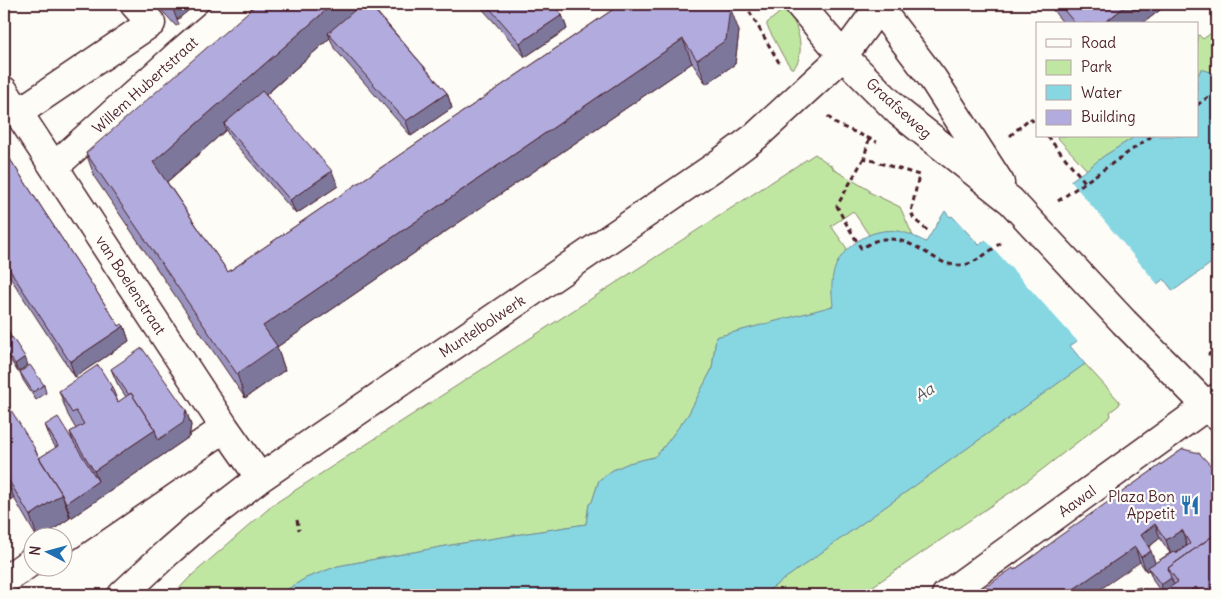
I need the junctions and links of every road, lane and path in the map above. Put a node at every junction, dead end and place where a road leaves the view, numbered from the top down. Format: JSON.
{"nodes":[{"id":1,"x":238,"y":4,"type":"edge"},
{"id":2,"x":745,"y":4,"type":"edge"},
{"id":3,"x":799,"y":4,"type":"edge"},
{"id":4,"x":879,"y":5,"type":"edge"},
{"id":5,"x":142,"y":13,"type":"edge"},
{"id":6,"x":768,"y":46,"type":"dead end"},
{"id":7,"x":180,"y":53,"type":"junction"},
{"id":8,"x":843,"y":56,"type":"junction"},
{"id":9,"x":1217,"y":91,"type":"edge"},
{"id":10,"x":11,"y":102,"type":"edge"},
{"id":11,"x":1198,"y":104,"type":"edge"},
{"id":12,"x":1036,"y":125,"type":"edge"},
{"id":13,"x":1049,"y":138,"type":"edge"},
{"id":14,"x":869,"y":139,"type":"dead end"},
{"id":15,"x":1004,"y":141,"type":"dead end"},
{"id":16,"x":864,"y":158,"type":"junction"},
{"id":17,"x":54,"y":167,"type":"junction"},
{"id":18,"x":1085,"y":182,"type":"dead end"},
{"id":19,"x":1011,"y":201,"type":"junction"},
{"id":20,"x":928,"y":231,"type":"dead end"},
{"id":21,"x":857,"y":241,"type":"dead end"},
{"id":22,"x":1214,"y":407,"type":"edge"},
{"id":23,"x":224,"y":428,"type":"junction"},
{"id":24,"x":260,"y":478,"type":"junction"},
{"id":25,"x":297,"y":520,"type":"dead end"},
{"id":26,"x":299,"y":530,"type":"dead end"},
{"id":27,"x":72,"y":533,"type":"edge"},
{"id":28,"x":22,"y":568,"type":"edge"},
{"id":29,"x":4,"y":581,"type":"edge"},
{"id":30,"x":122,"y":595,"type":"edge"},
{"id":31,"x":946,"y":595,"type":"edge"}],
"edges":[{"from":1,"to":7,"type":"street","name":"Willem Hubertstraat"},
{"from":2,"to":6,"type":"path"},
{"from":3,"to":8,"type":"street","name":"Graafseweg"},
{"from":4,"to":8,"type":"street","name":"Muntelbolwerk"},
{"from":4,"to":19,"type":"street","name":"Graafseweg"},
{"from":5,"to":7,"type":"street"},
{"from":5,"to":10,"type":"street"},
{"from":7,"to":17,"type":"street","name":"Willem Hubertstraat"},
{"from":8,"to":19,"type":"street","name":"Graafseweg"},
{"from":8,"to":24,"type":"street","name":"Muntelbolwerk"},
{"from":9,"to":11,"type":"path"},
{"from":10,"to":17,"type":"street","name":"van Boelenstraat"},
{"from":12,"to":15,"type":"path"},
{"from":13,"to":18,"type":"path"},
{"from":14,"to":16,"type":"path"},
{"from":16,"to":20,"type":"path"},
{"from":16,"to":21,"type":"path"},
{"from":17,"to":23,"type":"street","name":"van Boelenstraat"},
{"from":19,"to":22,"type":"street","name":"Graafseweg"},
{"from":22,"to":31,"type":"street","name":"Aawal"},
{"from":23,"to":24,"type":"street","name":"van Boelenstraat"},
{"from":23,"to":27,"type":"street"},
{"from":24,"to":30,"type":"street","name":"Muntelbolwerk"},
{"from":25,"to":26,"type":"path"},
{"from":28,"to":29,"type":"street"}]}
